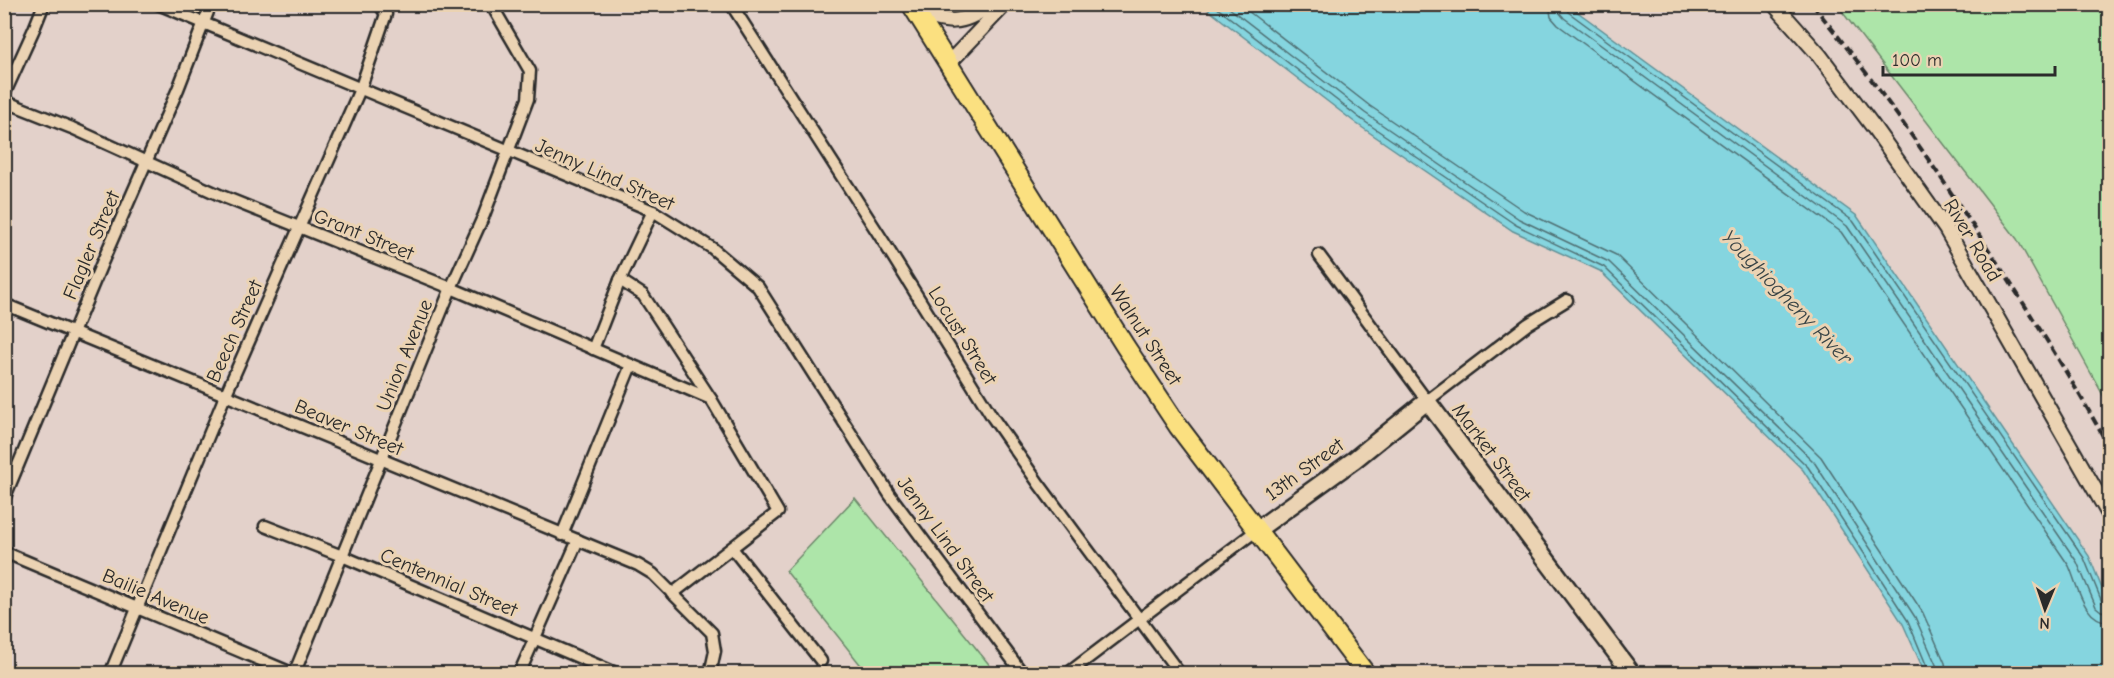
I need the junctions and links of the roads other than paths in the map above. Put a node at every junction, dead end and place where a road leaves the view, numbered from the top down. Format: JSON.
{"nodes":[{"id":1,"x":44,"y":4,"type":"edge"},
{"id":2,"x":158,"y":4,"type":"edge"},
{"id":3,"x":211,"y":4,"type":"edge"},
{"id":4,"x":379,"y":4,"type":"edge"},
{"id":5,"x":491,"y":4,"type":"edge"},
{"id":6,"x":731,"y":4,"type":"edge"},
{"id":7,"x":992,"y":4,"type":"edge"},
{"id":8,"x":1005,"y":4,"type":"edge"},
{"id":9,"x":1774,"y":4,"type":"edge"},
{"id":10,"x":913,"y":8,"type":"edge"},
{"id":11,"x":980,"y":21,"type":"junction"},
{"id":12,"x":202,"y":24,"type":"junction"},
{"id":13,"x":948,"y":64,"type":"junction"},
{"id":14,"x":361,"y":87,"type":"junction"},
{"id":15,"x":4,"y":94,"type":"edge"},
{"id":16,"x":4,"y":101,"type":"edge"},
{"id":17,"x":508,"y":152,"type":"junction"},
{"id":18,"x":146,"y":161,"type":"junction"},
{"id":19,"x":653,"y":210,"type":"junction"},
{"id":20,"x":299,"y":227,"type":"junction"},
{"id":21,"x":1319,"y":255,"type":"dead end"},
{"id":22,"x":620,"y":280,"type":"junction"},
{"id":23,"x":451,"y":288,"type":"junction"},
{"id":24,"x":1567,"y":300,"type":"dead end"},
{"id":25,"x":4,"y":304,"type":"edge"},
{"id":26,"x":74,"y":333,"type":"junction"},
{"id":27,"x":593,"y":349,"type":"junction"},
{"id":28,"x":631,"y":365,"type":"junction"},
{"id":29,"x":225,"y":396,"type":"junction"},
{"id":30,"x":711,"y":399,"type":"junction"},
{"id":31,"x":1427,"y":401,"type":"junction"},
{"id":32,"x":380,"y":460,"type":"junction"},
{"id":33,"x":4,"y":499,"type":"edge"},
{"id":34,"x":2109,"y":516,"type":"edge"},
{"id":35,"x":265,"y":526,"type":"dead end"},
{"id":36,"x":1257,"y":530,"type":"junction"},
{"id":37,"x":562,"y":535,"type":"junction"},
{"id":38,"x":578,"y":540,"type":"junction"},
{"id":39,"x":732,"y":548,"type":"junction"},
{"id":40,"x":4,"y":552,"type":"edge"},
{"id":41,"x":342,"y":556,"type":"junction"},
{"id":42,"x":672,"y":594,"type":"junction"},
{"id":43,"x":137,"y":606,"type":"junction"},
{"id":44,"x":1138,"y":619,"type":"junction"},
{"id":45,"x":534,"y":638,"type":"junction"},
{"id":46,"x":821,"y":660,"type":"dead end"},
{"id":47,"x":110,"y":674,"type":"edge"},
{"id":48,"x":294,"y":674,"type":"edge"},
{"id":49,"x":519,"y":674,"type":"edge"},
{"id":50,"x":618,"y":674,"type":"edge"},
{"id":51,"x":711,"y":674,"type":"edge"},
{"id":52,"x":1023,"y":674,"type":"edge"},
{"id":53,"x":1067,"y":674,"type":"edge"},
{"id":54,"x":1180,"y":674,"type":"edge"},
{"id":55,"x":1366,"y":674,"type":"edge"},
{"id":56,"x":1632,"y":674,"type":"edge"}],
"edges":[{"from":1,"to":15,"type":"street"},
{"from":2,"to":12,"type":"street","name":"Jenny Lind Street"},
{"from":3,"to":12,"type":"street","name":"Flagler Street"},
{"from":4,"to":14,"type":"street","name":"Beech Street"},
{"from":5,"to":17,"type":"street","name":"Union Avenue"},
{"from":6,"to":44,"type":"street","name":"Locust Street"},
{"from":7,"to":11,"type":"street"},
{"from":8,"to":11,"type":"street"},
{"from":9,"to":34,"type":"street","name":"River Road"},
{"from":10,"to":11,"type":"street"},
{"from":10,"to":13,"type":"main road","name":"Walnut Street"},
{"from":11,"to":13,"type":"street"},
{"from":12,"to":14,"type":"street","name":"Jenny Lind Street"},
{"from":12,"to":18,"type":"street","name":"Flagler Street"},
{"from":13,"to":36,"type":"main road","name":"Walnut Street"},
{"from":14,"to":17,"type":"street","name":"Jenny Lind Street"},
{"from":14,"to":20,"type":"street","name":"Beech Street"},
{"from":16,"to":18,"type":"street","name":"Grant Street"},
{"from":17,"to":19,"type":"street","name":"Jenny Lind Street"},
{"from":17,"to":23,"type":"street","name":"Union Avenue"},
{"from":18,"to":20,"type":"street","name":"Grant Street"},
{"from":18,"to":26,"type":"street","name":"Flagler Street"},
{"from":19,"to":22,"type":"street"},
{"from":19,"to":52,"type":"street","name":"Jenny Lind Street"},
{"from":20,"to":23,"type":"street","name":"Grant Street"},
{"from":20,"to":29,"type":"street","name":"Beech Street"},
{"from":21,"to":31,"type":"street","name":"Market Street"},
{"from":22,"to":27,"type":"street"},
{"from":22,"to":30,"type":"street"},
{"from":23,"to":27,"type":"street","name":"Grant Street"},
{"from":23,"to":32,"type":"street","name":"Union Avenue"},
{"from":24,"to":31,"type":"street","name":"13th Street"},
{"from":25,"to":26,"type":"street","name":"Beaver Street"},
{"from":26,"to":29,"type":"street","name":"Beaver Street"},
{"from":26,"to":33,"type":"street","name":"Flagler Street"},
{"from":27,"to":28,"type":"street","name":"Grant Street"},
{"from":28,"to":30,"type":"street","name":"Grant Street"},
{"from":28,"to":37,"type":"street"},
{"from":29,"to":32,"type":"street","name":"Beaver Street"},
{"from":29,"to":43,"type":"street","name":"Beech Street"},
{"from":30,"to":39,"type":"street"},
{"from":31,"to":36,"type":"main road","name":"13th Street"},
{"from":31,"to":56,"type":"main road","name":"Market Street"},
{"from":32,"to":37,"type":"street","name":"Beaver Street"},
{"from":32,"to":41,"type":"street","name":"Union Avenue"},
{"from":35,"to":41,"type":"street","name":"Centennial Street"},
{"from":36,"to":44,"type":"street","name":"13th Street"},
{"from":36,"to":55,"type":"main road","name":"Walnut Street"},
{"from":37,"to":38,"type":"street","name":"Beaver Street"},
{"from":38,"to":42,"type":"street","name":"Beaver Street"},
{"from":38,"to":45,"type":"street"},
{"from":39,"to":42,"type":"street"},
{"from":39,"to":46,"type":"street"},
{"from":40,"to":43,"type":"street","name":"Bailie Avenue"},
{"from":41,"to":45,"type":"street","name":"Centennial Street"},
{"from":41,"to":48,"type":"street","name":"Union Avenue"},
{"from":42,"to":51,"type":"street","name":"Beaver Street"},
{"from":43,"to":47,"type":"street","name":"Beech Street"},
{"from":43,"to":48,"type":"street","name":"Bailie Avenue"},
{"from":44,"to":53,"type":"street","name":"13th Street"},
{"from":44,"to":54,"type":"street","name":"Locust Street"},
{"from":45,"to":49,"type":"street"},
{"from":45,"to":50,"type":"street","name":"Centennial Street"}]}
